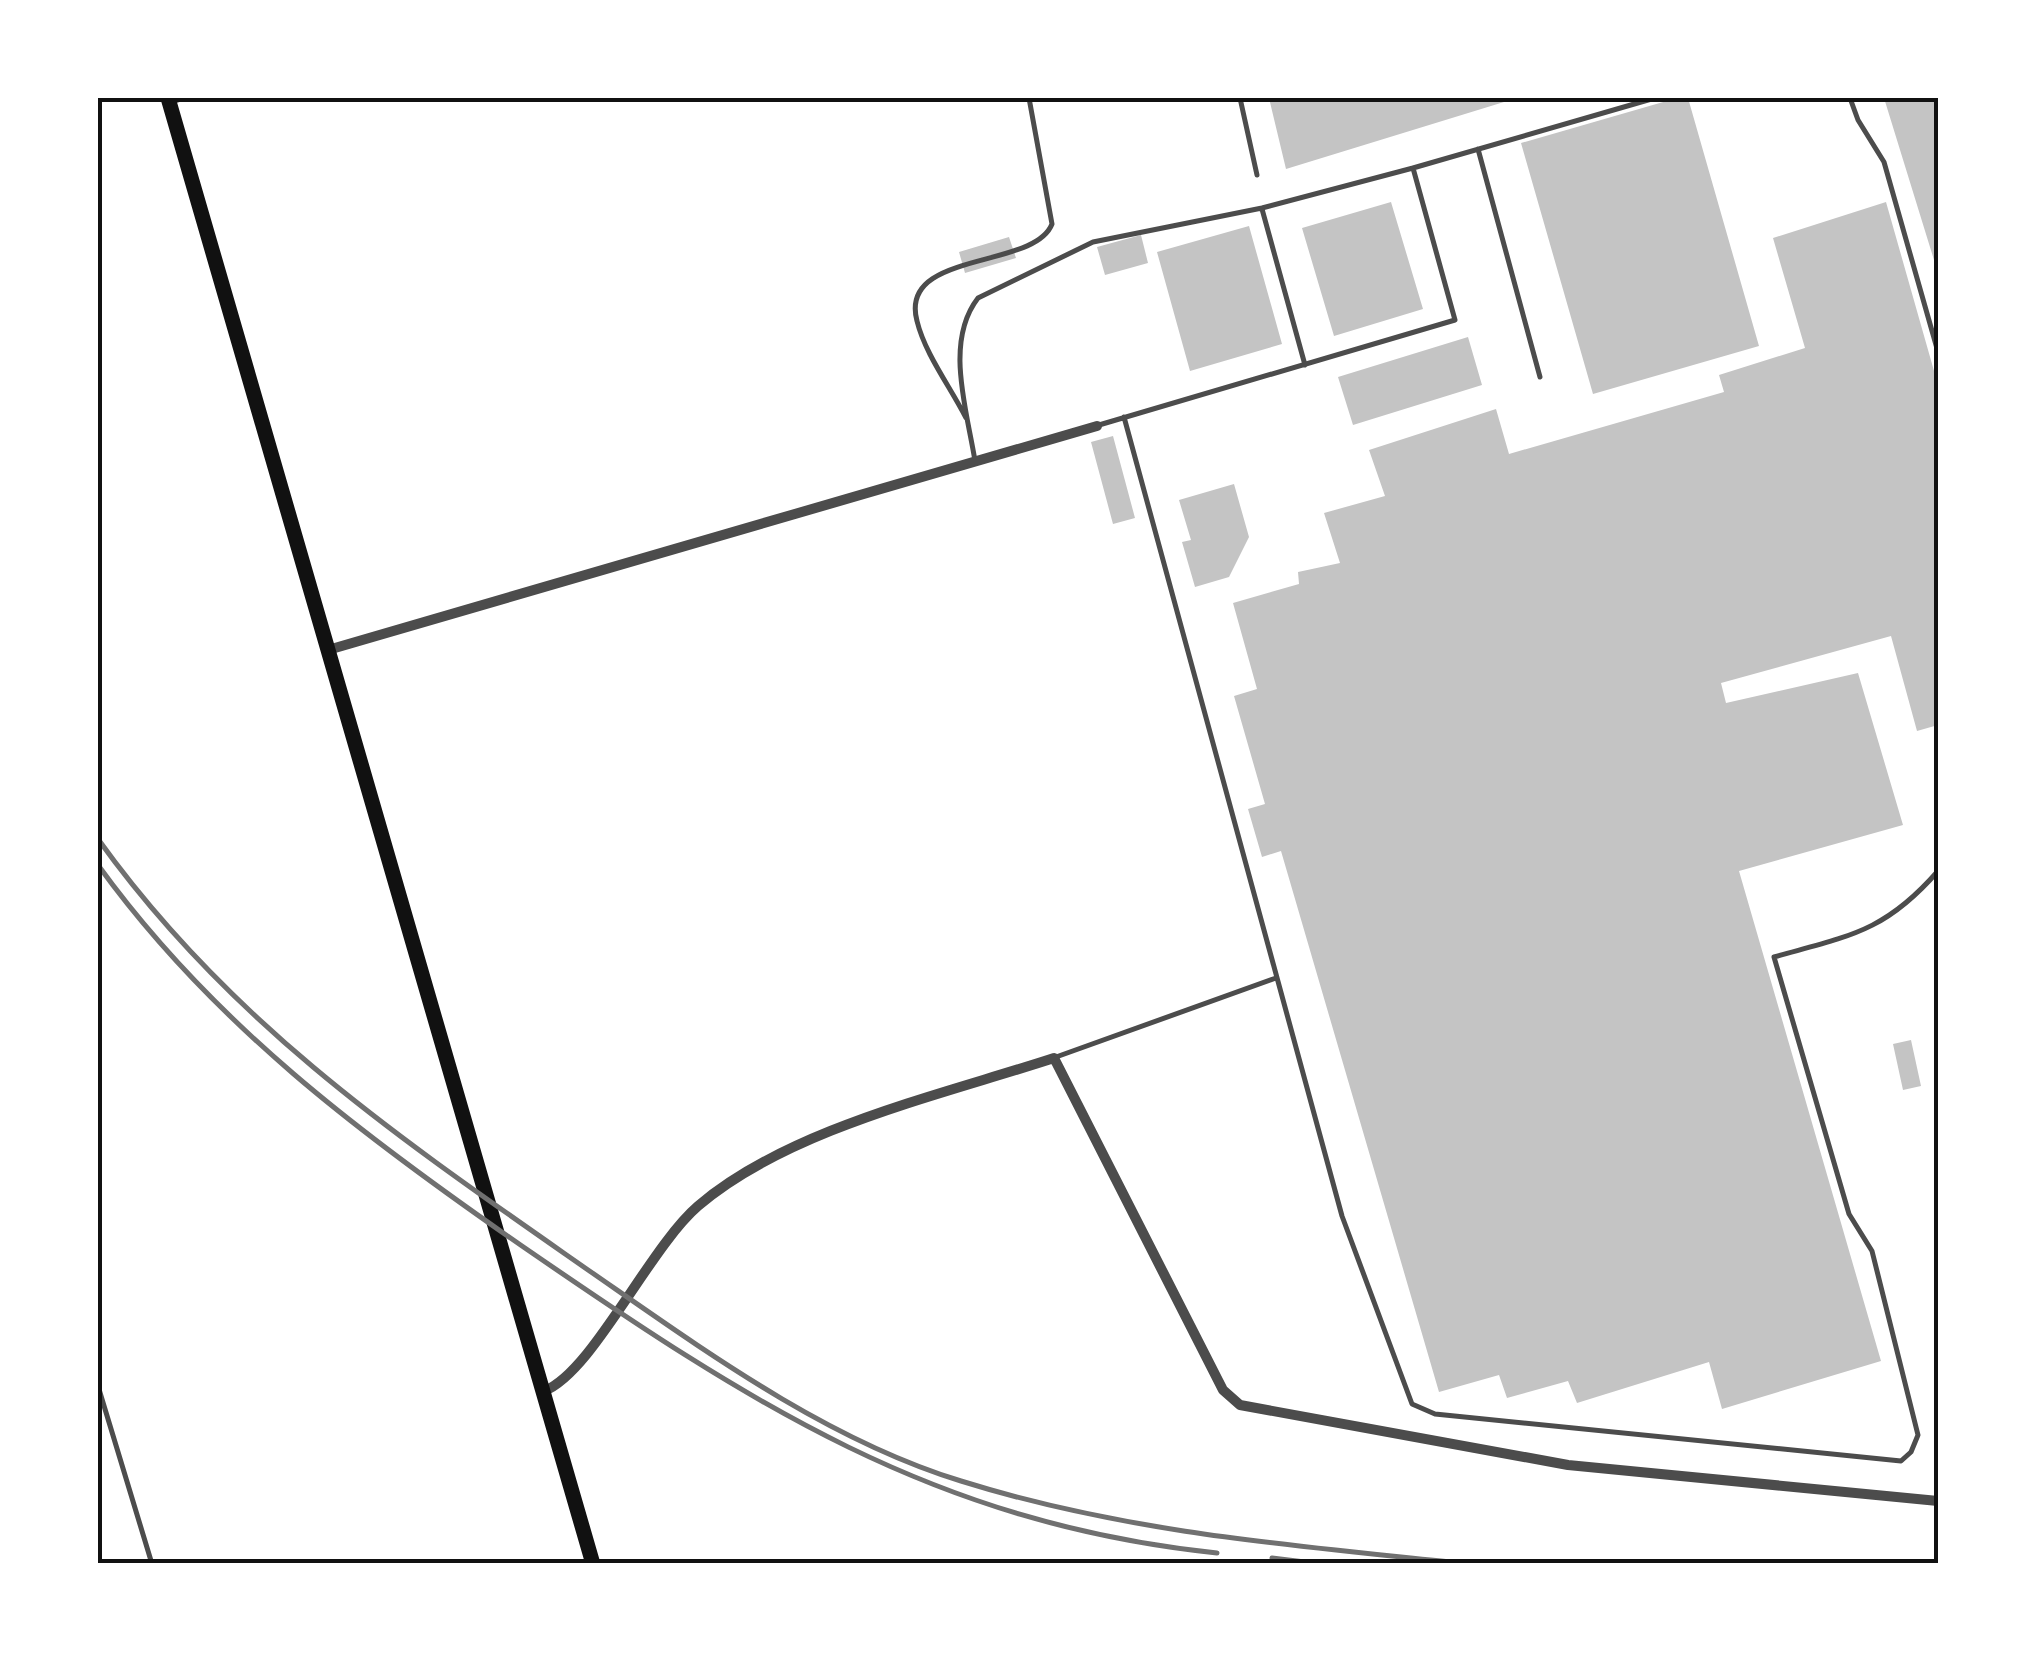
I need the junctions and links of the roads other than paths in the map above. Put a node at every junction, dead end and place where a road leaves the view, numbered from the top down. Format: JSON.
{"nodes":[{"id":1,"x":1029,"y":98,"type":"edge"},
{"id":2,"x":1240,"y":98,"type":"edge"},
{"id":3,"x":1655,"y":98,"type":"edge"},
{"id":4,"x":1850,"y":98,"type":"edge"},
{"id":5,"x":174,"y":99,"type":"edge"},
{"id":6,"x":1478,"y":149,"type":"junction"},
{"id":7,"x":1413,"y":168,"type":"junction"},
{"id":8,"x":1256,"y":175,"type":"dead end"},
{"id":9,"x":1262,"y":208,"type":"junction"},
{"id":10,"x":1938,"y":352,"type":"edge"},
{"id":11,"x":1306,"y":365,"type":"junction"},
{"id":12,"x":1540,"y":377,"type":"dead end"},
{"id":13,"x":1124,"y":417,"type":"junction"},
{"id":14,"x":969,"y":423,"type":"junction"},
{"id":15,"x":1096,"y":426,"type":"joint"},
{"id":16,"x":975,"y":461,"type":"junction"},
{"id":17,"x":328,"y":650,"type":"junction"},
{"id":18,"x":1938,"y":871,"type":"edge"},
{"id":19,"x":1276,"y":978,"type":"junction"},
{"id":20,"x":1054,"y":1058,"type":"junction"},
{"id":21,"x":98,"y":1386,"type":"edge"},
{"id":22,"x":544,"y":1391,"type":"junction"},
{"id":23,"x":1938,"y":1501,"type":"edge"},
{"id":24,"x":152,"y":1564,"type":"edge"},
{"id":25,"x":594,"y":1564,"type":"edge"}],
"edges":[{"from":1,"to":14,"type":"lane"},
{"from":2,"to":8,"type":"lane"},
{"from":3,"to":6,"type":"lane"},
{"from":4,"to":10,"type":"lane"},
{"from":5,"to":17,"type":"highway"},
{"from":6,"to":7,"type":"lane"},
{"from":6,"to":12,"type":"lane"},
{"from":7,"to":9,"type":"lane"},
{"from":7,"to":11,"type":"lane"},
{"from":9,"to":11,"type":"lane"},
{"from":9,"to":14,"type":"lane"},
{"from":11,"to":13,"type":"lane"},
{"from":13,"to":15,"type":"lane"},
{"from":13,"to":19,"type":"lane"},
{"from":14,"to":16,"type":"lane"},
{"from":15,"to":16,"type":"street"},
{"from":16,"to":17,"type":"street"},
{"from":17,"to":22,"type":"highway"},
{"from":18,"to":19,"type":"lane"},
{"from":19,"to":20,"type":"lane"},
{"from":20,"to":22,"type":"street"},
{"from":20,"to":23,"type":"street"},
{"from":21,"to":24,"type":"lane"},
{"from":22,"to":25,"type":"highway"}]}
